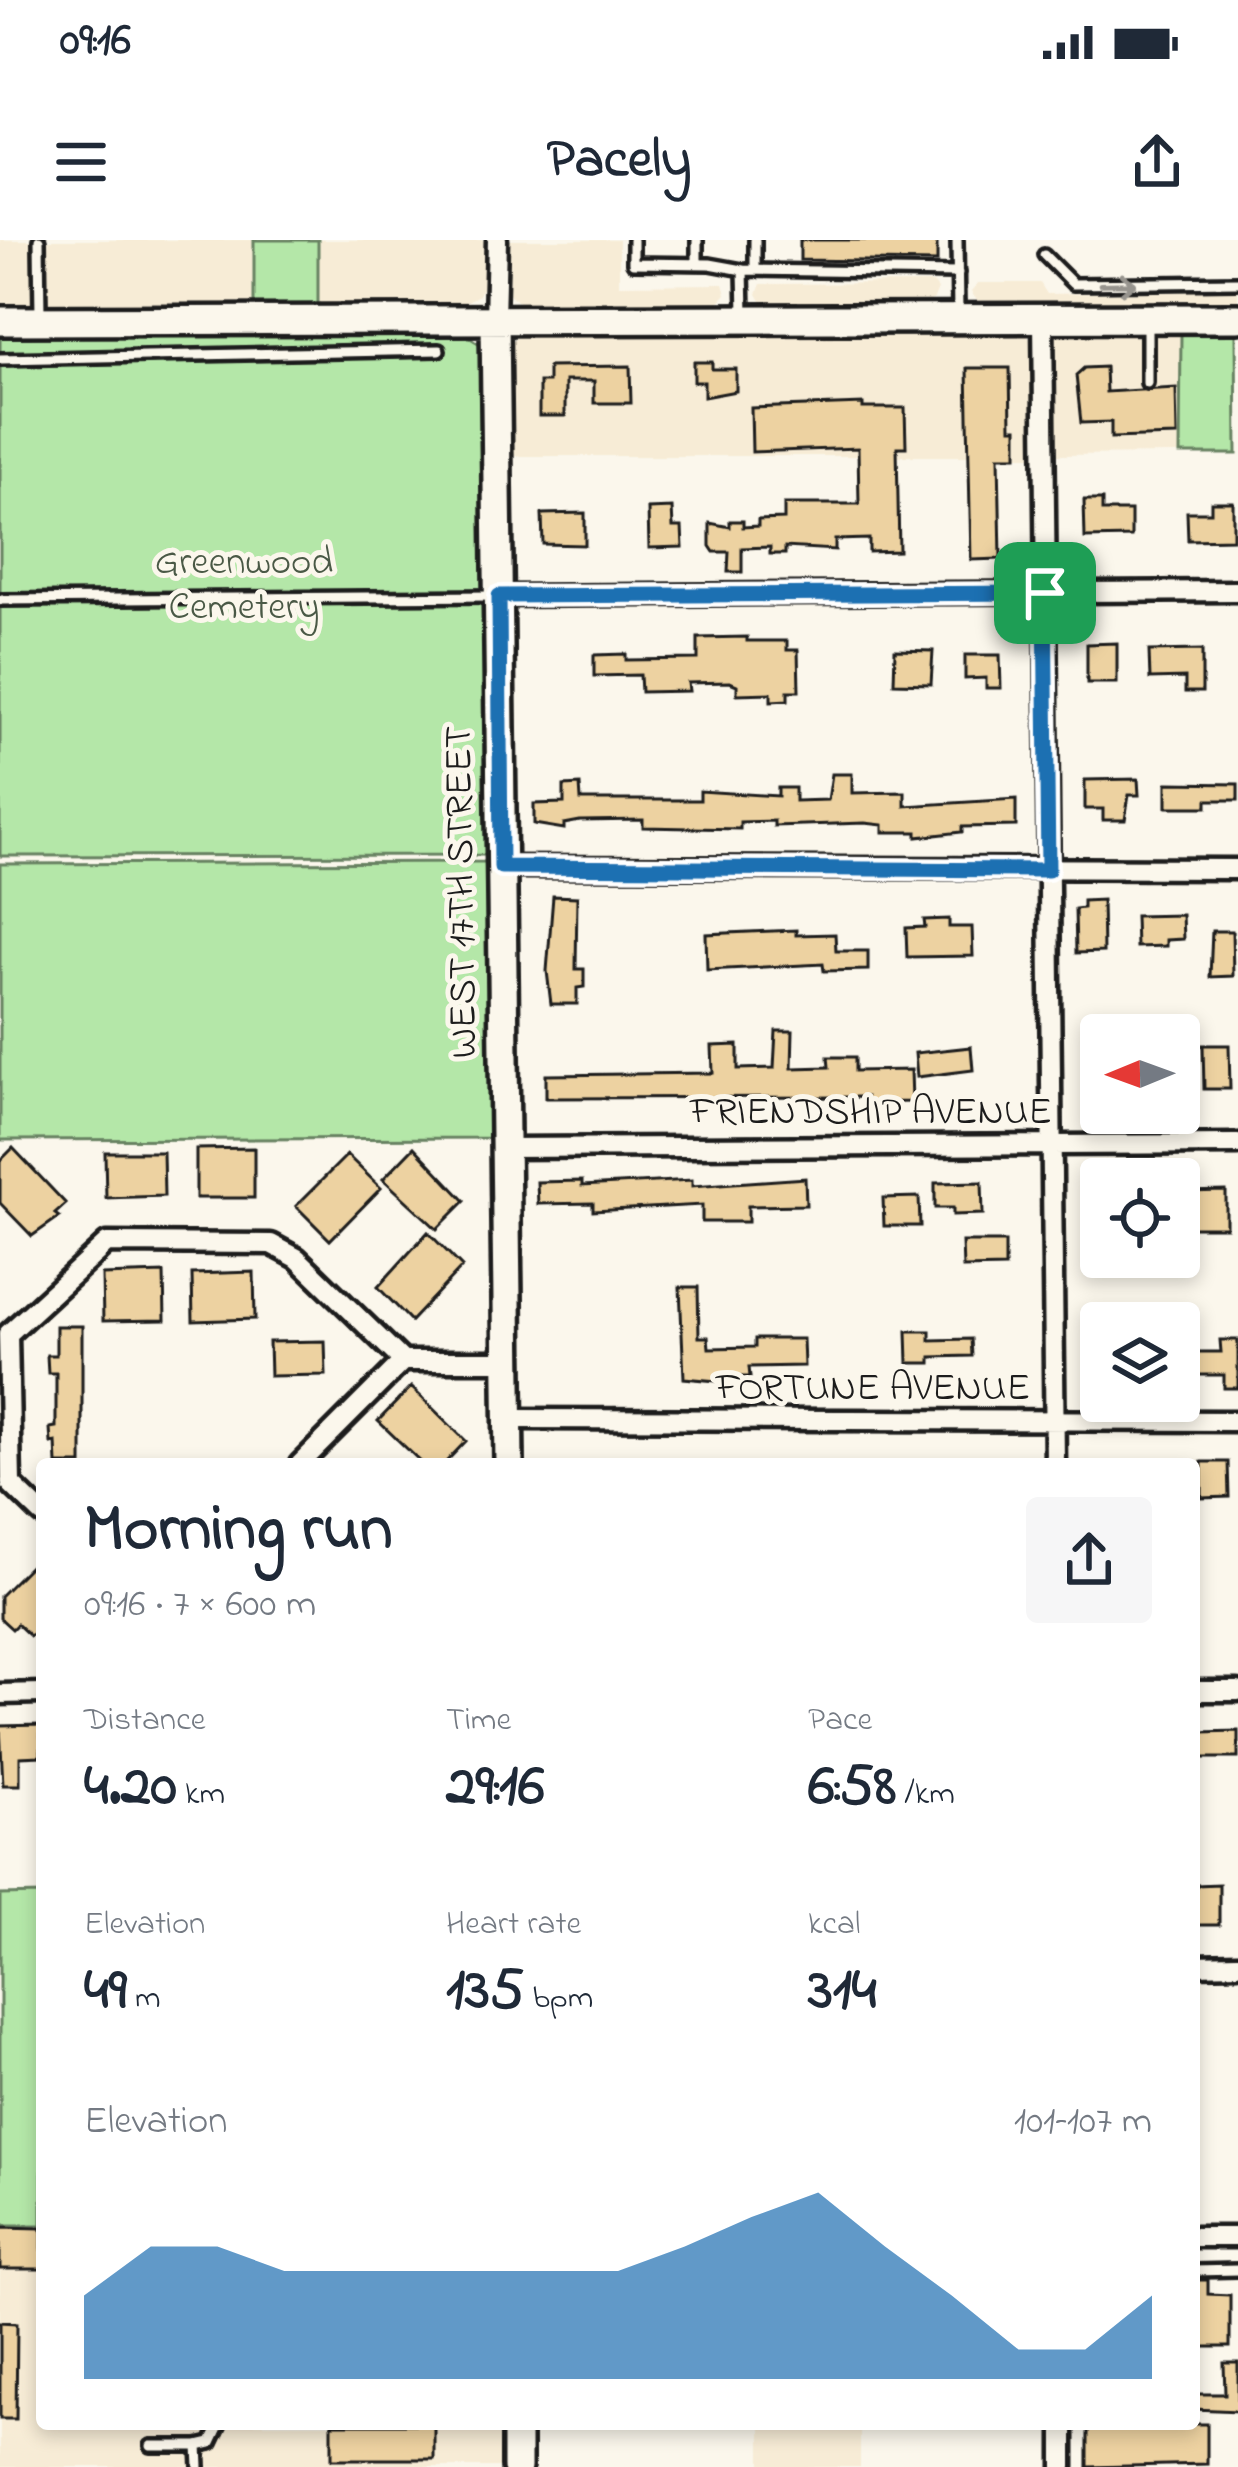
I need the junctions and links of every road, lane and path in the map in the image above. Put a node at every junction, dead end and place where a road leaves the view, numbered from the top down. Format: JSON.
{"nodes":[{"id":1,"x":39,"y":240,"type":"edge"},
{"id":2,"x":497,"y":240,"type":"edge"},
{"id":3,"x":633,"y":240,"type":"edge"},
{"id":4,"x":697,"y":240,"type":"edge"},
{"id":5,"x":755,"y":240,"type":"edge"},
{"id":6,"x":957,"y":240,"type":"edge"},
{"id":7,"x":1044,"y":255,"type":"dead end"},
{"id":8,"x":697,"y":263,"type":"junction"},
{"id":9,"x":749,"y":270,"type":"junction"},
{"id":10,"x":958,"y":274,"type":"junction"},
{"id":11,"x":1238,"y":282,"type":"edge"},
{"id":12,"x":1042,"y":318,"type":"junction"},
{"id":13,"x":1147,"y":318,"type":"junction"},
{"id":14,"x":1238,"y":318,"type":"edge"},
{"id":15,"x":744,"y":319,"type":"junction"},
{"id":16,"x":958,"y":319,"type":"junction"},
{"id":17,"x":40,"y":320,"type":"junction"},
{"id":18,"x":495,"y":320,"type":"junction"},
{"id":19,"x":0,"y":321,"type":"edge"},
{"id":20,"x":439,"y":350,"type":"dead end"},
{"id":21,"x":0,"y":359,"type":"edge"},
{"id":22,"x":1147,"y":383,"type":"dead end"},
{"id":23,"x":1238,"y":591,"type":"edge"},
{"id":24,"x":1045,"y":593,"type":"junction"},
{"id":25,"x":499,"y":596,"type":"junction"},
{"id":26,"x":0,"y":600,"type":"edge"},
{"id":27,"x":501,"y":867,"type":"junction"},
{"id":28,"x":1238,"y":869,"type":"edge"},
{"id":29,"x":1048,"y":870,"type":"junction"},
{"id":30,"x":1051,"y":1144,"type":"junction"},
{"id":31,"x":1238,"y":1144,"type":"edge"},
{"id":32,"x":505,"y":1148,"type":"junction"},
{"id":33,"x":403,"y":1361,"type":"junction"},
{"id":34,"x":507,"y":1361,"type":"junction"},
{"id":35,"x":508,"y":1419,"type":"junction"},
{"id":36,"x":1238,"y":1421,"type":"edge"},
{"id":37,"x":1055,"y":1423,"type":"junction"},
{"id":38,"x":306,"y":1458,"type":"edge"},
{"id":39,"x":509,"y":1458,"type":"edge"},
{"id":40,"x":1055,"y":1458,"type":"edge"},
{"id":41,"x":36,"y":1508,"type":"edge"},
{"id":42,"x":1200,"y":1691,"type":"edge"},
{"id":43,"x":1238,"y":1691,"type":"edge"},
{"id":44,"x":0,"y":1694,"type":"edge"},
{"id":45,"x":36,"y":1694,"type":"edge"},
{"id":46,"x":1238,"y":1964,"type":"edge"},
{"id":47,"x":1200,"y":1965,"type":"edge"},
{"id":48,"x":1238,"y":2236,"type":"edge"},
{"id":49,"x":1200,"y":2237,"type":"edge"},
{"id":50,"x":1238,"y":2270,"type":"edge"},
{"id":51,"x":1200,"y":2271,"type":"edge"},
{"id":52,"x":217,"y":2430,"type":"edge"},
{"id":53,"x":517,"y":2430,"type":"edge"},
{"id":54,"x":1063,"y":2430,"type":"edge"},
{"id":55,"x":151,"y":2446,"type":"dead end"},
{"id":56,"x":198,"y":2446,"type":"junction"},
{"id":57,"x":199,"y":2467,"type":"edge"},
{"id":58,"x":517,"y":2467,"type":"edge"},
{"id":59,"x":1063,"y":2467,"type":"edge"}],
"edges":[{"from":1,"to":17,"type":"lane"},
{"from":2,"to":18,"type":"street"},
{"from":3,"to":8,"type":"lane"},
{"from":4,"to":8,"type":"lane"},
{"from":5,"to":9,"type":"lane"},
{"from":6,"to":10,"type":"lane"},
{"from":7,"to":11,"type":"lane","one_way":true},
{"from":8,"to":9,"type":"lane"},
{"from":9,"to":10,"type":"lane"},
{"from":9,"to":15,"type":"lane"},
{"from":10,"to":16,"type":"lane"},
{"from":12,"to":13,"type":"main road"},
{"from":12,"to":16,"type":"main road"},
{"from":12,"to":24,"type":"street"},
{"from":13,"to":14,"type":"main road"},
{"from":13,"to":22,"type":"lane"},
{"from":15,"to":16,"type":"main road"},
{"from":15,"to":18,"type":"main road"},
{"from":17,"to":18,"type":"main road"},
{"from":17,"to":19,"type":"main road"},
{"from":18,"to":25,"type":"main road","name":"WEST 17TH STREET"},
{"from":20,"to":21,"type":"lane"},
{"from":23,"to":24,"type":"street"},
{"from":24,"to":25,"type":"street"},
{"from":24,"to":29,"type":"street"},
{"from":25,"to":26,"type":"lane"},
{"from":25,"to":27,"type":"main road","name":"WEST 17TH STREET"},
{"from":27,"to":29,"type":"street"},
{"from":27,"to":32,"type":"main road","name":"WEST 17TH STREET"},
{"from":28,"to":29,"type":"street"},
{"from":29,"to":30,"type":"street"},
{"from":30,"to":31,"type":"street","name":"FRIENDSHIP AVENUE"},
{"from":30,"to":32,"type":"street","name":"FRIENDSHIP AVENUE"},
{"from":30,"to":37,"type":"street"},
{"from":32,"to":34,"type":"main road","name":"WEST 17TH STREET"},
{"from":33,"to":34,"type":"street"},
{"from":33,"to":38,"type":"street"},
{"from":33,"to":41,"type":"street"},
{"from":34,"to":35,"type":"main road","name":"WEST 17TH STREET"},
{"from":35,"to":37,"type":"street","name":"FORTUNE AVENUE"},
{"from":35,"to":39,"type":"main road","name":"WEST 17TH STREET"},
{"from":36,"to":37,"type":"street","name":"FORTUNE AVENUE"},
{"from":37,"to":40,"type":"street"},
{"from":42,"to":43,"type":"street"},
{"from":44,"to":45,"type":"street"},
{"from":46,"to":47,"type":"street"},
{"from":48,"to":49,"type":"street"},
{"from":50,"to":51,"type":"lane"},
{"from":52,"to":56,"type":"lane"},
{"from":53,"to":58,"type":"main road"},
{"from":54,"to":59,"type":"street"},
{"from":55,"to":56,"type":"lane"},
{"from":56,"to":57,"type":"lane"}]}
